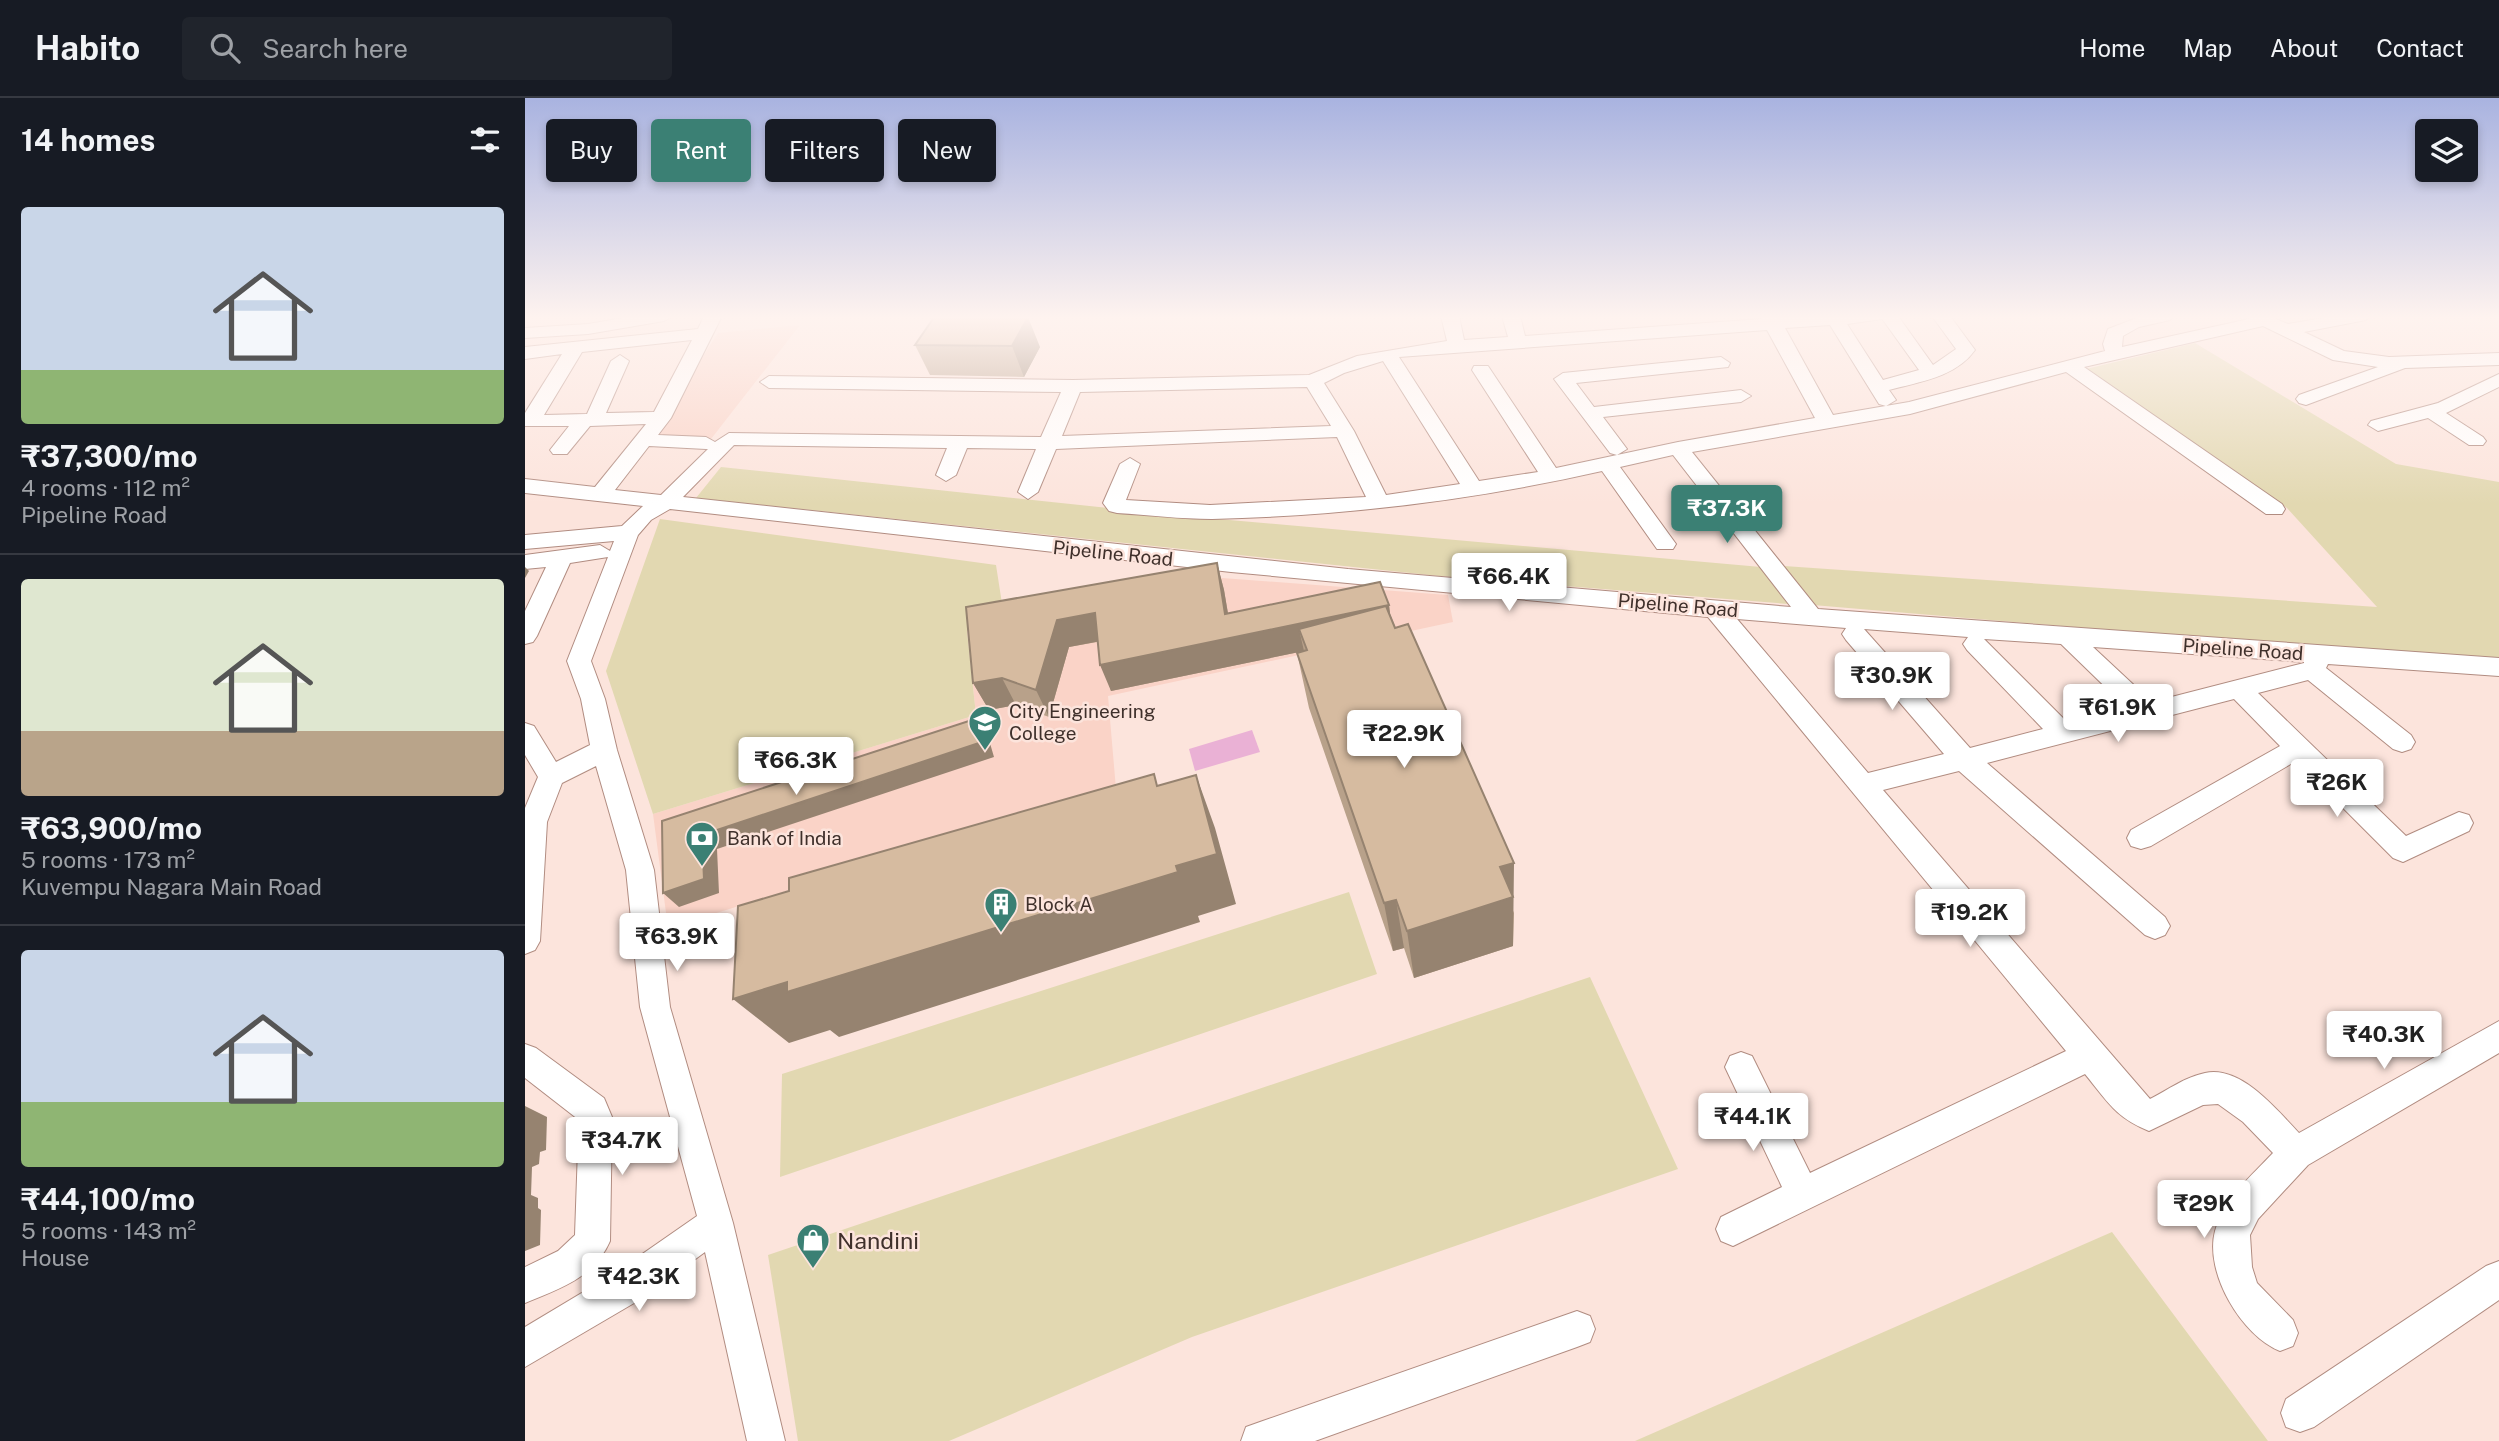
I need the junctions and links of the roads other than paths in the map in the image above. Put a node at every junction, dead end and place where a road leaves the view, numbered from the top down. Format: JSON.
{"nodes":[{"id":1,"x":555,"y":379,"type":"edge"},
{"id":2,"x":611,"y":379,"type":"edge"},
{"id":3,"x":681,"y":379,"type":"edge"},
{"id":4,"x":1318,"y":379,"type":"edge"},
{"id":5,"x":1404,"y":379,"type":"edge"},
{"id":6,"x":1487,"y":379,"type":"edge"},
{"id":7,"x":1563,"y":379,"type":"edge"},
{"id":8,"x":1730,"y":379,"type":"edge"},
{"id":9,"x":1803,"y":379,"type":"edge"},
{"id":10,"x":1872,"y":379,"type":"edge"},
{"id":11,"x":1909,"y":379,"type":"edge"},
{"id":12,"x":2016,"y":379,"type":"edge"},
{"id":13,"x":2088,"y":379,"type":"edge"},
{"id":14,"x":2362,"y":379,"type":"edge"},
{"id":15,"x":2499,"y":380,"type":"edge"},
{"id":16,"x":769,"y":382,"type":"dead end"},
{"id":17,"x":1313,"y":382,"type":"junction"},
{"id":18,"x":1073,"y":386,"type":"junction"},
{"id":19,"x":1877,"y":387,"type":"junction"},
{"id":20,"x":1741,"y":396,"type":"junction"},
{"id":21,"x":2306,"y":399,"type":"dead end"},
{"id":22,"x":1892,"y":411,"type":"junction"},
{"id":23,"x":2431,"y":411,"type":"junction"},
{"id":24,"x":1589,"y":413,"type":"junction"},
{"id":25,"x":661,"y":418,"type":"junction"},
{"id":26,"x":589,"y":419,"type":"junction"},
{"id":27,"x":527,"y":421,"type":"edge"},
{"id":28,"x":1827,"y":423,"type":"junction"},
{"id":29,"x":2378,"y":425,"type":"dead end"},
{"id":30,"x":1344,"y":431,"type":"junction"},
{"id":31,"x":1767,"y":433,"type":"junction"},
{"id":32,"x":647,"y":440,"type":"junction"},
{"id":33,"x":960,"y":441,"type":"junction"},
{"id":34,"x":2476,"y":441,"type":"dead end"},
{"id":35,"x":706,"y":443,"type":"dead end"},
{"id":36,"x":1050,"y":443,"type":"junction"},
{"id":37,"x":1678,"y":448,"type":"junction"},
{"id":38,"x":560,"y":450,"type":"dead end"},
{"id":39,"x":1612,"y":456,"type":"junction"},
{"id":40,"x":1130,"y":464,"type":"dead end"},
{"id":41,"x":946,"y":475,"type":"dead end"},
{"id":42,"x":1551,"y":476,"type":"junction"},
{"id":43,"x":525,"y":486,"type":"edge"},
{"id":44,"x":1473,"y":489,"type":"junction"},
{"id":45,"x":1028,"y":492,"type":"dead end"},
{"id":46,"x":600,"y":495,"type":"junction"},
{"id":47,"x":665,"y":503,"type":"junction"},
{"id":48,"x":1380,"y":503,"type":"junction"},
{"id":49,"x":2274,"y":509,"type":"dead end"},
{"id":50,"x":624,"y":541,"type":"junction"},
{"id":51,"x":525,"y":542,"type":"edge"},
{"id":52,"x":1665,"y":544,"type":"dead end"},
{"id":53,"x":561,"y":558,"type":"junction"},
{"id":54,"x":525,"y":562,"type":"edge"},
{"id":55,"x":1714,"y":608,"type":"junction"},
{"id":56,"x":1810,"y":615,"type":"junction"},
{"id":57,"x":1854,"y":634,"type":"dead end"},
{"id":58,"x":525,"y":636,"type":"edge"},
{"id":59,"x":2067,"y":636,"type":"junction"},
{"id":60,"x":1975,"y":644,"type":"dead end"},
{"id":61,"x":2314,"y":662,"type":"junction"},
{"id":62,"x":2499,"y":667,"type":"edge"},
{"id":63,"x":2239,"y":689,"type":"junction"},
{"id":64,"x":2147,"y":712,"type":"junction"},
{"id":65,"x":525,"y":733,"type":"edge"},
{"id":66,"x":2063,"y":734,"type":"junction"},
{"id":67,"x":2402,"y":742,"type":"dead end"},
{"id":68,"x":2298,"y":748,"type":"junction"},
{"id":69,"x":604,"y":750,"type":"junction"},
{"id":70,"x":1965,"y":760,"type":"junction"},
{"id":71,"x":551,"y":776,"type":"junction"},
{"id":72,"x":1863,"y":785,"type":"junction"},
{"id":73,"x":2459,"y":824,"type":"dead end"},
{"id":74,"x":2141,"y":838,"type":"dead end"},
{"id":75,"x":2155,"y":926,"type":"dead end"},
{"id":76,"x":525,"y":941,"type":"edge"},
{"id":77,"x":2499,"y":1036,"type":"edge"},
{"id":78,"x":2092,"y":1055,"type":"junction"},
{"id":79,"x":525,"y":1059,"type":"edge"},
{"id":80,"x":1741,"y":1067,"type":"dead end"},
{"id":81,"x":2296,"y":1153,"type":"junction"},
{"id":82,"x":1803,"y":1194,"type":"junction"},
{"id":83,"x":716,"y":1223,"type":"junction"},
{"id":84,"x":1733,"y":1229,"type":"dead end"},
{"id":85,"x":2499,"y":1279,"type":"edge"},
{"id":86,"x":525,"y":1285,"type":"edge"},
{"id":87,"x":1577,"y":1329,"type":"dead end"},
{"id":88,"x":2280,"y":1333,"type":"dead end"},
{"id":89,"x":525,"y":1348,"type":"edge"},
{"id":90,"x":2300,"y":1413,"type":"dead end"},
{"id":91,"x":766,"y":1441,"type":"edge"},
{"id":92,"x":1260,"y":1441,"type":"edge"}],
"edges":[{"from":1,"to":27,"type":"street"},
{"from":2,"to":26,"type":"street"},
{"from":3,"to":25,"type":"street"},
{"from":4,"to":17,"type":"street"},
{"from":5,"to":44,"type":"street"},
{"from":6,"to":42,"type":"street"},
{"from":7,"to":24,"type":"street"},
{"from":8,"to":20,"type":"street"},
{"from":9,"to":28,"type":"street"},
{"from":10,"to":19,"type":"street"},
{"from":11,"to":19,"type":"street"},
{"from":12,"to":22,"type":"street"},
{"from":13,"to":49,"type":"street"},
{"from":14,"to":21,"type":"street"},
{"from":15,"to":23,"type":"street"},
{"from":16,"to":18,"type":"street"},
{"from":17,"to":18,"type":"street"},
{"from":17,"to":30,"type":"street"},
{"from":18,"to":36,"type":"street"},
{"from":19,"to":22,"type":"street"},
{"from":20,"to":24,"type":"street"},
{"from":20,"to":31,"type":"street"},
{"from":22,"to":28,"type":"street"},
{"from":23,"to":29,"type":"street"},
{"from":23,"to":34,"type":"street"},
{"from":24,"to":39,"type":"street"},
{"from":25,"to":26,"type":"street"},
{"from":25,"to":32,"type":"street"},
{"from":26,"to":27,"type":"street"},
{"from":26,"to":38,"type":"street"},
{"from":28,"to":31,"type":"street"},
{"from":30,"to":36,"type":"street"},
{"from":30,"to":48,"type":"street"},
{"from":31,"to":37,"type":"street"},
{"from":32,"to":35,"type":"street"},
{"from":32,"to":46,"type":"street"},
{"from":33,"to":36,"type":"street"},
{"from":33,"to":41,"type":"street"},
{"from":33,"to":47,"type":"street"},
{"from":36,"to":45,"type":"street"},
{"from":37,"to":39,"type":"street"},
{"from":37,"to":56,"type":"street"},
{"from":39,"to":42,"type":"street"},
{"from":39,"to":52,"type":"street"},
{"from":40,"to":48,"type":"street"},
{"from":42,"to":44,"type":"street"},
{"from":43,"to":46,"type":"street","name":"Pipeline Road"},
{"from":44,"to":48,"type":"street"},
{"from":46,"to":47,"type":"street","name":"Pipeline Road"},
{"from":47,"to":50,"type":"street"},
{"from":47,"to":55,"type":"street","name":"Pipeline Road"},
{"from":50,"to":51,"type":"street"},
{"from":50,"to":53,"type":"street"},
{"from":50,"to":69,"type":"street"},
{"from":53,"to":54,"type":"street"},
{"from":53,"to":58,"type":"street"},
{"from":55,"to":56,"type":"street","name":"Pipeline Road"},
{"from":55,"to":72,"type":"street"},
{"from":56,"to":59,"type":"street","name":"Pipeline Road"},
{"from":57,"to":70,"type":"street"},
{"from":59,"to":61,"type":"street","name":"Pipeline Road"},
{"from":59,"to":64,"type":"street"},
{"from":60,"to":66,"type":"street"},
{"from":61,"to":62,"type":"street","name":"Pipeline Road"},
{"from":61,"to":63,"type":"street"},
{"from":61,"to":67,"type":"street"},
{"from":63,"to":64,"type":"street"},
{"from":63,"to":68,"type":"street"},
{"from":64,"to":66,"type":"street"},
{"from":65,"to":71,"type":"street"},
{"from":66,"to":70,"type":"street"},
{"from":68,"to":73,"type":"street"},
{"from":68,"to":74,"type":"street"},
{"from":69,"to":71,"type":"street"},
{"from":69,"to":83,"type":"street"},
{"from":70,"to":72,"type":"street"},
{"from":70,"to":75,"type":"street"},
{"from":71,"to":76,"type":"street"},
{"from":72,"to":78,"type":"street"},
{"from":77,"to":81,"type":"street"},
{"from":78,"to":81,"type":"street"},
{"from":78,"to":82,"type":"street"},
{"from":79,"to":86,"type":"street"},
{"from":80,"to":82,"type":"street"},
{"from":81,"to":88,"type":"street"},
{"from":82,"to":84,"type":"street"},
{"from":83,"to":89,"type":"street"},
{"from":83,"to":91,"type":"street"},
{"from":85,"to":90,"type":"street"},
{"from":87,"to":92,"type":"street"}]}
